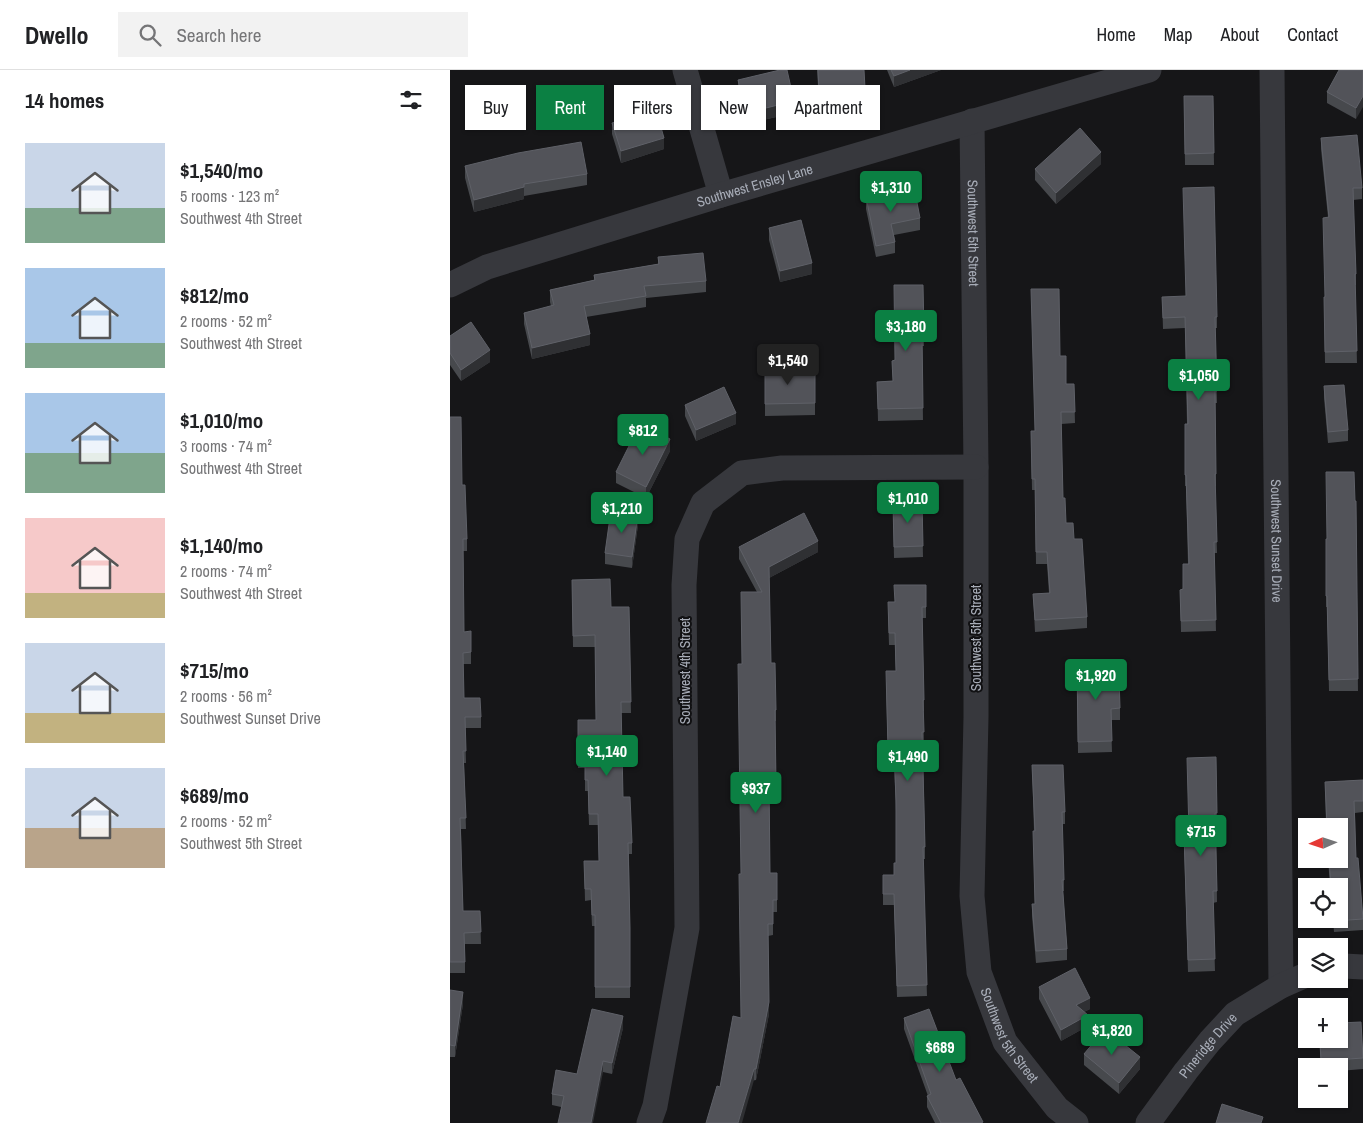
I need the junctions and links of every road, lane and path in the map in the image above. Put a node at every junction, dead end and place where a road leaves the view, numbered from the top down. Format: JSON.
{"nodes":[{"id":1,"x":685,"y":70,"type":"edge"},
{"id":2,"x":1149,"y":70,"type":"edge"},
{"id":3,"x":1272,"y":70,"type":"edge"},
{"id":4,"x":972,"y":121,"type":"junction"},
{"id":5,"x":721,"y":195,"type":"junction"},
{"id":6,"x":450,"y":285,"type":"edge"},
{"id":7,"x":976,"y":467,"type":"junction"},
{"id":8,"x":1348,"y":966,"type":"edge"},
{"id":9,"x":1363,"y":967,"type":"edge"},
{"id":10,"x":1298,"y":979,"type":"edge"},
{"id":11,"x":1281,"y":986,"type":"junction"},
{"id":12,"x":650,"y":1123,"type":"edge"},
{"id":13,"x":1076,"y":1123,"type":"edge"},
{"id":14,"x":1148,"y":1123,"type":"edge"}],
"edges":[{"from":1,"to":5,"type":"street"},
{"from":2,"to":4,"type":"street","name":"Southwest Ensley Lane"},
{"from":3,"to":11,"type":"street","name":"Southwest Sunset Drive"},
{"from":4,"to":5,"type":"street","name":"Southwest Ensley Lane"},
{"from":4,"to":7,"type":"street","name":"Southwest 5th Street"},
{"from":5,"to":6,"type":"street","name":"Southwest Ensley Lane"},
{"from":7,"to":12,"type":"street","name":"Southwest 4th Street"},
{"from":7,"to":13,"type":"street","name":"Southwest 5th Street"},
{"from":8,"to":9,"type":"street"},
{"from":10,"to":11,"type":"street"},
{"from":11,"to":14,"type":"street","name":"Pineridge Drive"}]}
